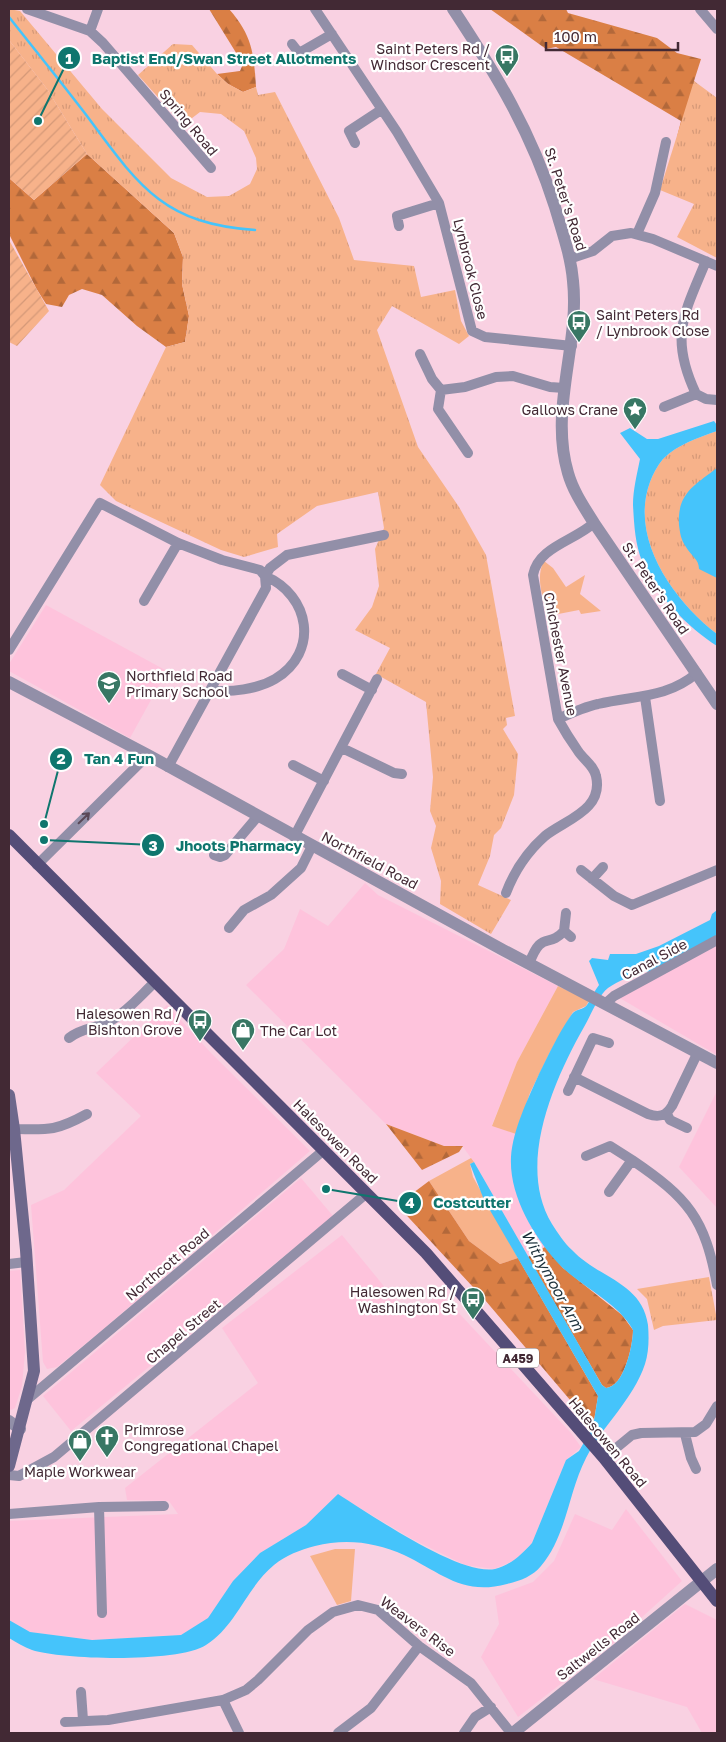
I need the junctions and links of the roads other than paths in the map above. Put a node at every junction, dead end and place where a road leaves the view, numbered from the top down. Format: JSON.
{"nodes":[{"id":1,"x":27,"y":9,"type":"edge"},
{"id":2,"x":98,"y":9,"type":"edge"},
{"id":3,"x":315,"y":9,"type":"edge"},
{"id":4,"x":453,"y":9,"type":"edge"},
{"id":5,"x":700,"y":9,"type":"edge"},
{"id":6,"x":716,"y":25,"type":"edge"},
{"id":7,"x":90,"y":31,"type":"junction"},
{"id":8,"x":332,"y":34,"type":"junction"},
{"id":9,"x":292,"y":44,"type":"dead end"},
{"id":10,"x":381,"y":110,"type":"junction"},
{"id":11,"x":666,"y":142,"type":"dead end"},
{"id":12,"x":355,"y":143,"type":"dead end"},
{"id":13,"x":210,"y":168,"type":"dead end"},
{"id":14,"x":440,"y":203,"type":"junction"},
{"id":15,"x":399,"y":226,"type":"dead end"},
{"id":16,"x":637,"y":234,"type":"junction"},
{"id":17,"x":569,"y":259,"type":"junction"},
{"id":18,"x":706,"y":261,"type":"junction"},
{"id":19,"x":717,"y":266,"type":"edge"},
{"id":20,"x":572,"y":346,"type":"junction"},
{"id":21,"x":420,"y":354,"type":"dead end"},
{"id":22,"x":564,"y":388,"type":"junction"},
{"id":23,"x":440,"y":390,"type":"junction"},
{"id":24,"x":696,"y":394,"type":"junction"},
{"id":25,"x":717,"y":400,"type":"edge"},
{"id":26,"x":664,"y":407,"type":"dead end"},
{"id":27,"x":468,"y":454,"type":"dead end"},
{"id":28,"x":594,"y":523,"type":"junction"},
{"id":29,"x":384,"y":535,"type":"dead end"},
{"id":30,"x":178,"y":543,"type":"junction"},
{"id":31,"x":265,"y":576,"type":"junction"},
{"id":32,"x":144,"y":601,"type":"dead end"},
{"id":33,"x":9,"y":650,"type":"edge"},
{"id":34,"x":697,"y":673,"type":"junction"},
{"id":35,"x":342,"y":674,"type":"dead end"},
{"id":36,"x":377,"y":680,"type":"dead end"},
{"id":37,"x":9,"y":682,"type":"edge"},
{"id":38,"x":210,"y":690,"type":"junction"},
{"id":39,"x":372,"y":690,"type":"junction"},
{"id":40,"x":645,"y":697,"type":"junction"},
{"id":41,"x":717,"y":704,"type":"edge"},
{"id":42,"x":558,"y":719,"type":"junction"},
{"id":43,"x":342,"y":748,"type":"junction"},
{"id":44,"x":148,"y":756,"type":"junction"},
{"id":45,"x":294,"y":765,"type":"dead end"},
{"id":46,"x":168,"y":767,"type":"junction"},
{"id":47,"x":402,"y":774,"type":"dead end"},
{"id":48,"x":324,"y":781,"type":"junction"},
{"id":49,"x":660,"y":801,"type":"dead end"},
{"id":50,"x":258,"y":816,"type":"junction"},
{"id":51,"x":9,"y":836,"type":"edge"},
{"id":52,"x":294,"y":837,"type":"junction"},
{"id":53,"x":312,"y":846,"type":"junction"},
{"id":54,"x":214,"y":855,"type":"dead end"},
{"id":55,"x":37,"y":865,"type":"junction"},
{"id":56,"x":603,"y":867,"type":"dead end"},
{"id":57,"x":581,"y":870,"type":"dead end"},
{"id":58,"x":717,"y":870,"type":"edge"},
{"id":59,"x":592,"y":879,"type":"junction"},
{"id":60,"x":506,"y":893,"type":"dead end"},
{"id":61,"x":566,"y":914,"type":"dead end"},
{"id":62,"x":229,"y":928,"type":"dead end"},
{"id":63,"x":717,"y":940,"type":"edge"},
{"id":64,"x":529,"y":964,"type":"junction"},
{"id":65,"x":154,"y":982,"type":"junction"},
{"id":66,"x":606,"y":1003,"type":"junction"},
{"id":67,"x":69,"y":1038,"type":"dead end"},
{"id":68,"x":609,"y":1043,"type":"dead end"},
{"id":69,"x":697,"y":1054,"type":"junction"},
{"id":70,"x":717,"y":1062,"type":"edge"},
{"id":71,"x":574,"y":1076,"type":"junction"},
{"id":72,"x":568,"y":1091,"type":"dead end"},
{"id":73,"x":9,"y":1096,"type":"edge"},
{"id":74,"x":87,"y":1114,"type":"dead end"},
{"id":75,"x":667,"y":1114,"type":"junction"},
{"id":76,"x":687,"y":1128,"type":"dead end"},
{"id":77,"x":14,"y":1129,"type":"junction"},
{"id":78,"x":324,"y":1150,"type":"junction"},
{"id":79,"x":586,"y":1156,"type":"dead end"},
{"id":80,"x":632,"y":1160,"type":"junction"},
{"id":81,"x":609,"y":1192,"type":"dead end"},
{"id":82,"x":367,"y":1193,"type":"junction"},
{"id":83,"x":26,"y":1262,"type":"junction"},
{"id":84,"x":9,"y":1264,"type":"edge"},
{"id":85,"x":717,"y":1285,"type":"edge"},
{"id":86,"x":28,"y":1399,"type":"junction"},
{"id":87,"x":717,"y":1406,"type":"edge"},
{"id":88,"x":9,"y":1421,"type":"edge"},
{"id":89,"x":20,"y":1429,"type":"junction"},
{"id":90,"x":685,"y":1434,"type":"junction"},
{"id":91,"x":601,"y":1455,"type":"junction"},
{"id":92,"x":9,"y":1466,"type":"edge"},
{"id":93,"x":696,"y":1469,"type":"dead end"},
{"id":94,"x":9,"y":1475,"type":"edge"},
{"id":95,"x":164,"y":1506,"type":"dead end"},
{"id":96,"x":99,"y":1507,"type":"junction"},
{"id":97,"x":9,"y":1514,"type":"edge"},
{"id":98,"x":717,"y":1569,"type":"edge"},
{"id":99,"x":702,"y":1582,"type":"junction"},
{"id":100,"x":717,"y":1602,"type":"edge"},
{"id":101,"x":102,"y":1613,"type":"dead end"},
{"id":102,"x":420,"y":1646,"type":"junction"},
{"id":103,"x":81,"y":1692,"type":"dead end"},
{"id":104,"x":223,"y":1700,"type":"junction"},
{"id":105,"x":491,"y":1707,"type":"junction"},
{"id":106,"x":83,"y":1720,"type":"junction"},
{"id":107,"x":65,"y":1722,"type":"dead end"},
{"id":108,"x":239,"y":1733,"type":"edge"},
{"id":109,"x":338,"y":1733,"type":"edge"},
{"id":110,"x":464,"y":1733,"type":"edge"},
{"id":111,"x":512,"y":1733,"type":"edge"}],
"edges":[{"from":1,"to":7,"type":"street","name":"Spring Road"},
{"from":2,"to":7,"type":"street"},
{"from":3,"to":8,"type":"street","name":"Lynbrook Close"},
{"from":4,"to":17,"type":"street","name":"St. Peter's Road"},
{"from":5,"to":6,"type":"street"},
{"from":7,"to":13,"type":"street","name":"Spring Road"},
{"from":8,"to":9,"type":"street"},
{"from":8,"to":10,"type":"street","name":"Lynbrook Close"},
{"from":10,"to":12,"type":"street"},
{"from":10,"to":14,"type":"street","name":"Lynbrook Close"},
{"from":11,"to":16,"type":"street"},
{"from":14,"to":15,"type":"street"},
{"from":14,"to":20,"type":"street","name":"Lynbrook Close"},
{"from":16,"to":17,"type":"street"},
{"from":16,"to":18,"type":"street"},
{"from":17,"to":20,"type":"street","name":"St. Peter's Road"},
{"from":18,"to":19,"type":"street"},
{"from":18,"to":24,"type":"street"},
{"from":20,"to":22,"type":"street","name":"St. Peter's Road"},
{"from":21,"to":23,"type":"street"},
{"from":22,"to":23,"type":"street"},
{"from":22,"to":28,"type":"street","name":"St. Peter's Road"},
{"from":23,"to":27,"type":"street"},
{"from":24,"to":25,"type":"street"},
{"from":24,"to":26,"type":"street"},
{"from":28,"to":34,"type":"street","name":"St. Peter's Road"},
{"from":28,"to":42,"type":"street","name":"Chichester Avenue"},
{"from":29,"to":31,"type":"street"},
{"from":30,"to":31,"type":"street"},
{"from":30,"to":32,"type":"street"},
{"from":30,"to":33,"type":"street"},
{"from":31,"to":38,"type":"street"},
{"from":31,"to":38,"type":"street"},
{"from":34,"to":40,"type":"street"},
{"from":34,"to":41,"type":"street","name":"St. Peter's Road"},
{"from":35,"to":39,"type":"street"},
{"from":36,"to":39,"type":"street"},
{"from":37,"to":44,"type":"street","name":"Northfield Road"},
{"from":38,"to":46,"type":"street"},
{"from":39,"to":43,"type":"street"},
{"from":40,"to":42,"type":"street"},
{"from":40,"to":49,"type":"street"},
{"from":42,"to":60,"type":"street","name":"Chichester Avenue"},
{"from":43,"to":47,"type":"street"},
{"from":43,"to":48,"type":"street"},
{"from":44,"to":46,"type":"street","name":"Northfield Road"},
{"from":55,"to":44,"type":"street","one_way":true},
{"from":45,"to":48,"type":"street"},
{"from":46,"to":50,"type":"street","name":"Northfield Road"},
{"from":48,"to":52,"type":"street"},
{"from":50,"to":52,"type":"street","name":"Northfield Road"},
{"from":50,"to":54,"type":"street"},
{"from":51,"to":55,"type":"main road","name":"Halesowen Road","number":"A459"},
{"from":52,"to":53,"type":"street","name":"Northfield Road"},
{"from":53,"to":62,"type":"street"},
{"from":53,"to":64,"type":"street","name":"Northfield Road"},
{"from":55,"to":65,"type":"main road","name":"Halesowen Road","number":"A459"},
{"from":56,"to":59,"type":"street"},
{"from":57,"to":59,"type":"street"},
{"from":58,"to":59,"type":"street"},
{"from":61,"to":64,"type":"street"},
{"from":63,"to":66,"type":"street","name":"Canal Side"},
{"from":64,"to":66,"type":"street","name":"Northfield Road"},
{"from":65,"to":67,"type":"street"},
{"from":65,"to":78,"type":"main road","name":"Halesowen Road","number":"A459"},
{"from":66,"to":69,"type":"street","name":"Northfield Road"},
{"from":68,"to":71,"type":"street"},
{"from":69,"to":70,"type":"street","name":"Northfield Road"},
{"from":69,"to":75,"type":"street"},
{"from":71,"to":72,"type":"street"},
{"from":71,"to":75,"type":"street"},
{"from":73,"to":77,"type":"main road"},
{"from":74,"to":77,"type":"street"},
{"from":75,"to":76,"type":"street"},
{"from":77,"to":83,"type":"main road"},
{"from":78,"to":82,"type":"main road","name":"Halesowen Road","number":"A459"},
{"from":78,"to":86,"type":"street","name":"Northcott Road"},
{"from":79,"to":80,"type":"street"},
{"from":80,"to":81,"type":"street"},
{"from":80,"to":85,"type":"street"},
{"from":82,"to":91,"type":"main road","name":"Halesowen Road","number":"A459"},
{"from":82,"to":94,"type":"street","name":"Chapel Street"},
{"from":83,"to":84,"type":"street"},
{"from":83,"to":86,"type":"main road"},
{"from":86,"to":89,"type":"main road"},
{"from":87,"to":90,"type":"street"},
{"from":88,"to":89,"type":"street"},
{"from":89,"to":92,"type":"main road"},
{"from":90,"to":91,"type":"street"},
{"from":90,"to":93,"type":"street"},
{"from":91,"to":99,"type":"main road","name":"Halesowen Road","number":"A459"},
{"from":95,"to":96,"type":"street"},
{"from":96,"to":97,"type":"street"},
{"from":96,"to":101,"type":"street"},
{"from":98,"to":99,"type":"street","name":"Saltwells Road"},
{"from":99,"to":100,"type":"main road","name":"Halesowen Road","number":"A459"},
{"from":99,"to":111,"type":"street","name":"Saltwells Road"},
{"from":102,"to":104,"type":"street","name":"Weavers Rise"},
{"from":102,"to":105,"type":"street","name":"Weavers Rise"},
{"from":102,"to":109,"type":"street"},
{"from":103,"to":106,"type":"street"},
{"from":104,"to":106,"type":"street","name":"Weavers Rise"},
{"from":104,"to":108,"type":"street"},
{"from":105,"to":110,"type":"street"},
{"from":105,"to":111,"type":"street","name":"Weavers Rise"},
{"from":106,"to":107,"type":"street","name":"Weavers Rise"}]}
